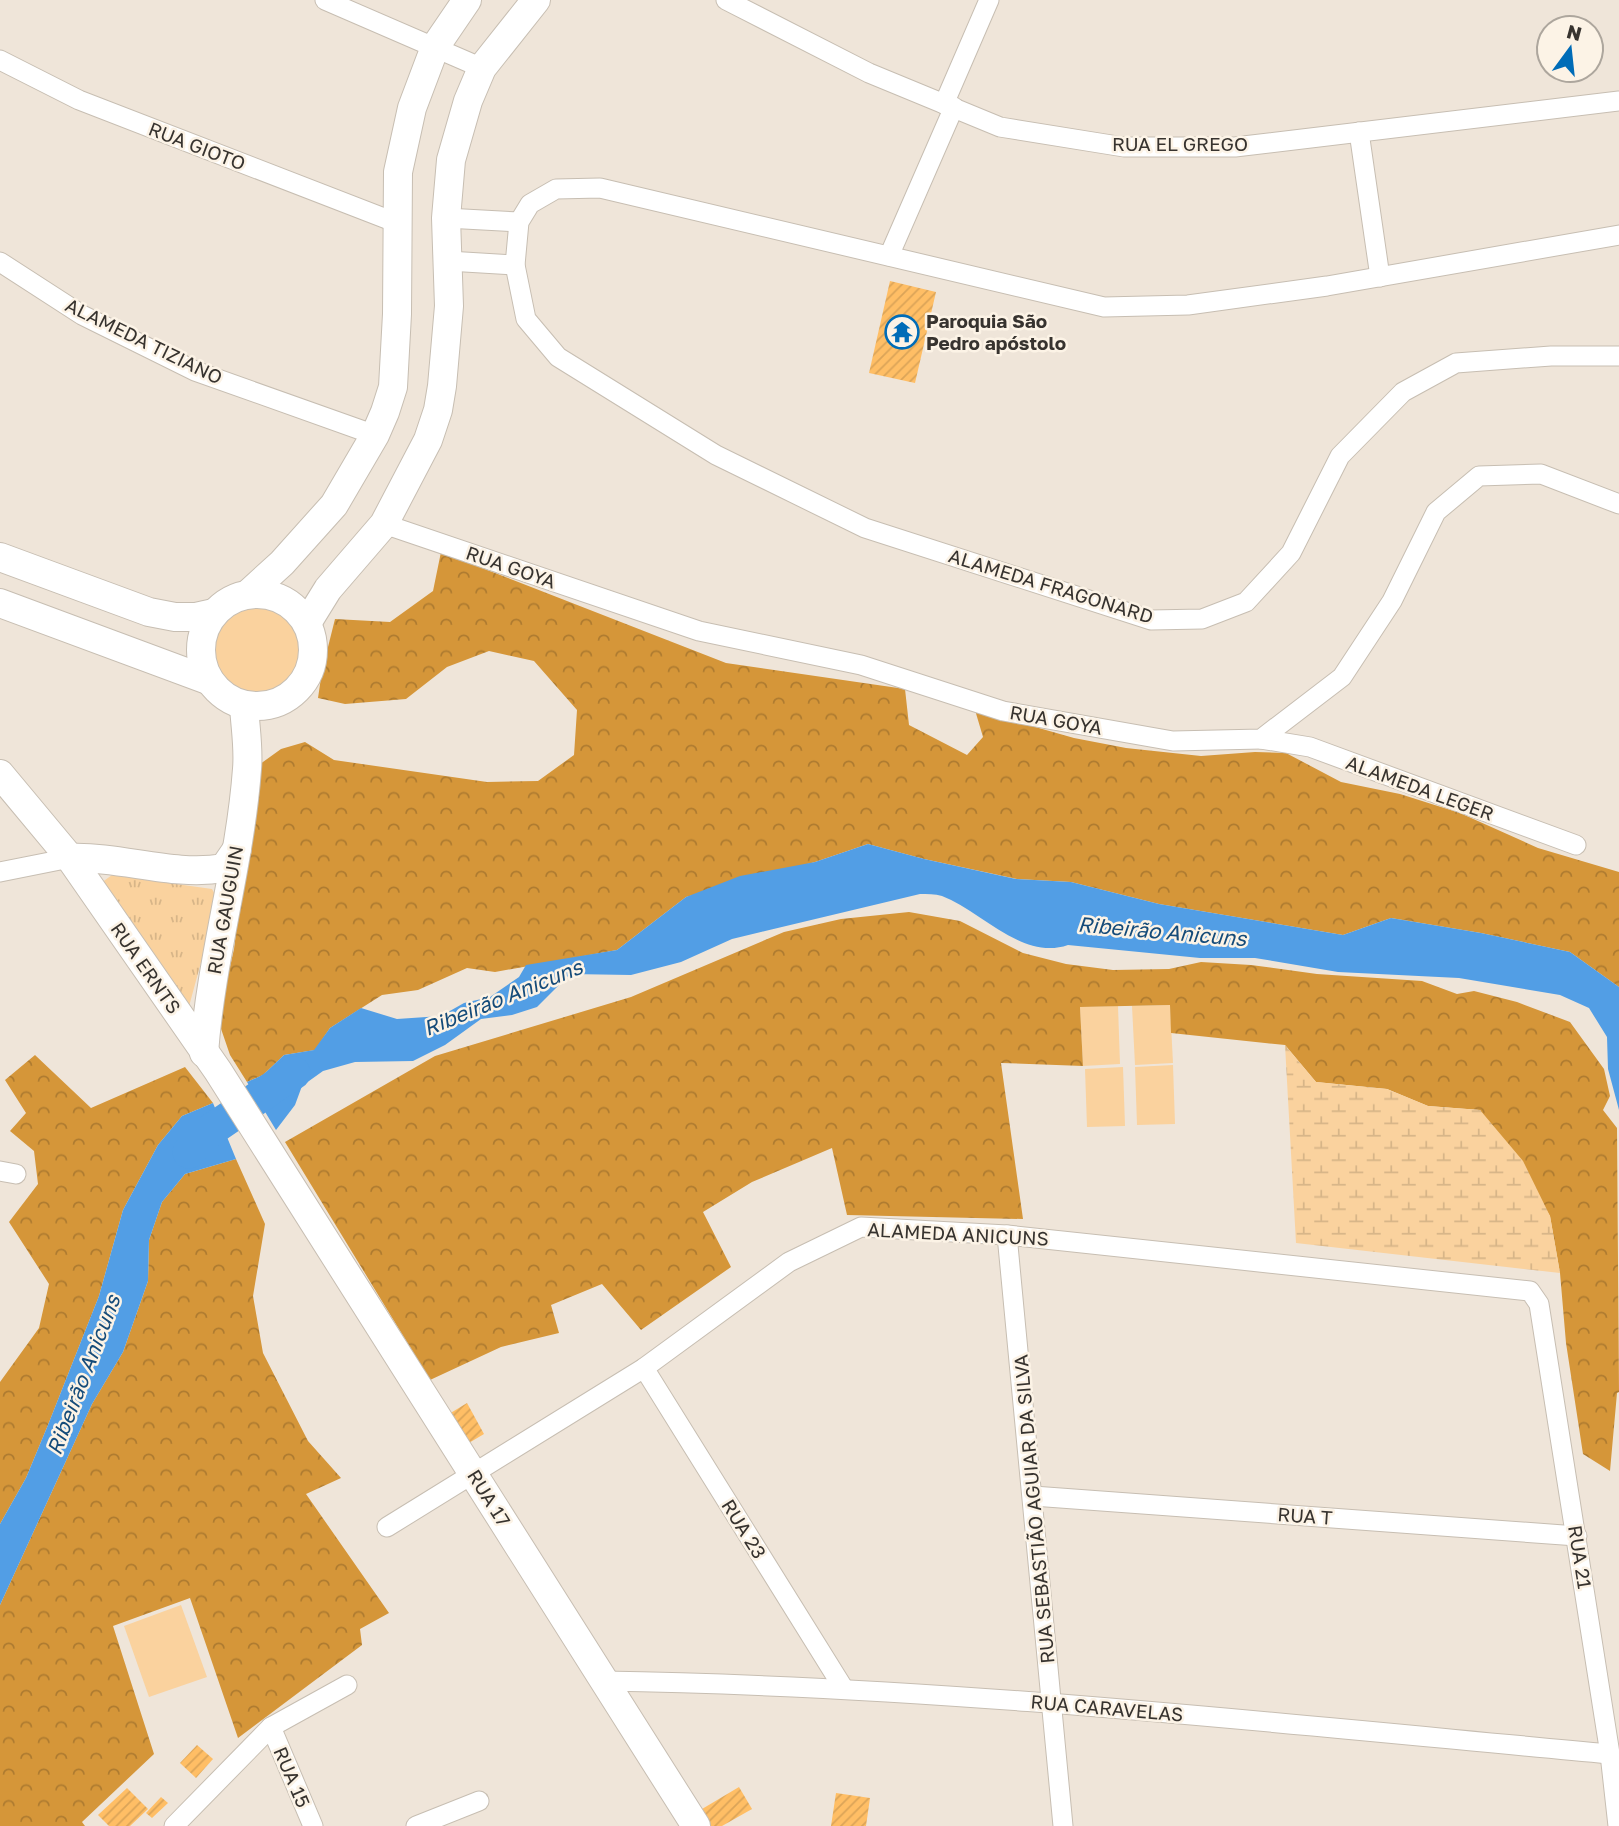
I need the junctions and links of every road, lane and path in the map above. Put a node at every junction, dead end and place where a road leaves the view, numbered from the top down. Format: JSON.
{"nodes":[{"id":1,"x":325,"y":0,"type":"edge"},
{"id":2,"x":467,"y":0,"type":"edge"},
{"id":3,"x":536,"y":0,"type":"edge"},
{"id":4,"x":726,"y":0,"type":"edge"},
{"id":5,"x":989,"y":0,"type":"edge"},
{"id":6,"x":435,"y":47,"type":"junction"},
{"id":7,"x":0,"y":60,"type":"edge"},
{"id":8,"x":482,"y":68,"type":"junction"},
{"id":9,"x":1619,"y":101,"type":"edge"},
{"id":10,"x":949,"y":106,"type":"junction"},
{"id":11,"x":1359,"y":132,"type":"junction"},
{"id":12,"x":446,"y":218,"type":"junction"},
{"id":13,"x":519,"y":222,"type":"junction"},
{"id":14,"x":397,"y":223,"type":"junction"},
{"id":15,"x":1619,"y":235,"type":"edge"},
{"id":16,"x":889,"y":257,"type":"junction"},
{"id":17,"x":448,"y":261,"type":"junction"},
{"id":18,"x":0,"y":262,"type":"edge"},
{"id":19,"x":515,"y":265,"type":"junction"},
{"id":20,"x":1380,"y":277,"type":"junction"},
{"id":21,"x":1619,"y":356,"type":"edge"},
{"id":22,"x":375,"y":435,"type":"junction"},
{"id":23,"x":1619,"y":504,"type":"edge"},
{"id":24,"x":384,"y":524,"type":"junction"},
{"id":25,"x":0,"y":558,"type":"edge"},
{"id":26,"x":248,"y":594,"type":"junction"},
{"id":27,"x":0,"y":603,"type":"edge"},
{"id":28,"x":214,"y":613,"type":"junction"},
{"id":29,"x":307,"y":623,"type":"junction"},
{"id":30,"x":210,"y":681,"type":"junction"},
{"id":31,"x":278,"y":702,"type":"junction"},
{"id":32,"x":244,"y":705,"type":"junction"},
{"id":33,"x":1261,"y":739,"type":"junction"},
{"id":34,"x":247,"y":766,"type":"junction"},
{"id":35,"x":0,"y":774,"type":"edge"},
{"id":36,"x":1576,"y":845,"type":"dead end"},
{"id":37,"x":236,"y":849,"type":"junction"},
{"id":38,"x":70,"y":858,"type":"junction"},
{"id":39,"x":0,"y":872,"type":"edge"},
{"id":40,"x":211,"y":1062,"type":"junction"},
{"id":41,"x":282,"y":1170,"type":"joint"},
{"id":42,"x":1007,"y":1235,"type":"junction"},
{"id":43,"x":1531,"y":1291,"type":"joint"},
{"id":44,"x":644,"y":1368,"type":"junction"},
{"id":45,"x":474,"y":1474,"type":"junction"},
{"id":46,"x":1033,"y":1496,"type":"junction"},
{"id":47,"x":387,"y":1527,"type":"dead end"},
{"id":48,"x":1577,"y":1535,"type":"junction"},
{"id":49,"x":603,"y":1681,"type":"junction"},
{"id":50,"x":347,"y":1685,"type":"dead end"},
{"id":51,"x":844,"y":1689,"type":"junction"},
{"id":52,"x":1052,"y":1702,"type":"junction"},
{"id":53,"x":271,"y":1727,"type":"junction"},
{"id":54,"x":1610,"y":1754,"type":"junction"},
{"id":55,"x":479,"y":1801,"type":"dead end"},
{"id":56,"x":174,"y":1826,"type":"edge"},
{"id":57,"x":313,"y":1826,"type":"edge"},
{"id":58,"x":416,"y":1826,"type":"edge"},
{"id":59,"x":696,"y":1826,"type":"edge"},
{"id":60,"x":1063,"y":1826,"type":"edge"},
{"id":61,"x":1618,"y":1826,"type":"edge"}],
"edges":[{"from":1,"to":6,"type":"street"},
{"from":2,"to":6,"type":"street"},
{"from":3,"to":8,"type":"street"},
{"from":4,"to":10,"type":"street","name":"RUA EL GREGO"},
{"from":5,"to":10,"type":"street"},
{"from":6,"to":8,"type":"street"},
{"from":6,"to":14,"type":"street"},
{"from":7,"to":14,"type":"street","name":"RUA GIOTO"},
{"from":8,"to":12,"type":"street"},
{"from":9,"to":11,"type":"street","name":"RUA EL GREGO"},
{"from":10,"to":11,"type":"street","name":"RUA EL GREGO"},
{"from":10,"to":16,"type":"street"},
{"from":11,"to":20,"type":"street"},
{"from":12,"to":13,"type":"street"},
{"from":12,"to":17,"type":"street"},
{"from":13,"to":16,"type":"street"},
{"from":13,"to":19,"type":"street","name":"ALAMEDA FRAGONARD"},
{"from":14,"to":22,"type":"street"},
{"from":15,"to":20,"type":"street"},
{"from":16,"to":20,"type":"street"},
{"from":17,"to":19,"type":"street"},
{"from":17,"to":24,"type":"street"},
{"from":18,"to":22,"type":"street","name":"ALAMEDA TIZIANO"},
{"from":19,"to":21,"type":"street","name":"ALAMEDA FRAGONARD"},
{"from":22,"to":26,"type":"street"},
{"from":23,"to":33,"type":"street"},
{"from":24,"to":29,"type":"street"},
{"from":24,"to":33,"type":"street","name":"RUA GOYA"},
{"from":25,"to":28,"type":"street"},
{"from":26,"to":28,"type":"street"},
{"from":26,"to":29,"type":"street"},
{"from":27,"to":30,"type":"street"},
{"from":28,"to":30,"type":"street"},
{"from":29,"to":31,"type":"street"},
{"from":30,"to":32,"type":"street"},
{"from":31,"to":32,"type":"street"},
{"from":31,"to":34,"type":"street","name":"RUA GAUGUIN"},
{"from":32,"to":34,"type":"street","name":"RUA GAUGUIN"},
{"from":33,"to":36,"type":"street","name":"ALAMEDA LEGER"},
{"from":34,"to":37,"type":"street","name":"RUA GAUGUIN"},
{"from":35,"to":38,"type":"street","name":"RUA ERNTS"},
{"from":37,"to":38,"type":"street"},
{"from":37,"to":40,"type":"street","name":"RUA GAUGUIN"},
{"from":38,"to":39,"type":"street"},
{"from":38,"to":40,"type":"street","name":"RUA ERNTS"},
{"from":40,"to":41,"type":"street","name":"RUA ERNTS"},
{"from":41,"to":45,"type":"street","name":"RUA 17"},
{"from":42,"to":43,"type":"street","name":"ALAMEDA ANICUNS"},
{"from":42,"to":44,"type":"street","name":"ALAMEDA ANICUNS"},
{"from":42,"to":46,"type":"street","name":"RUA SEBASTIÃO AGUIAR DA SILVA"},
{"from":43,"to":48,"type":"street","name":"RUA 21"},
{"from":44,"to":45,"type":"street","name":"ALAMEDA ANICUNS"},
{"from":44,"to":51,"type":"street","name":"RUA 23"},
{"from":45,"to":47,"type":"street","name":"ALAMEDA ANICUNS"},
{"from":45,"to":49,"type":"street","name":"RUA 17"},
{"from":46,"to":48,"type":"street","name":"RUA T"},
{"from":46,"to":52,"type":"street","name":"RUA SEBASTIÃO AGUIAR DA SILVA"},
{"from":48,"to":54,"type":"street","name":"RUA 21"},
{"from":49,"to":51,"type":"street","name":"RUA CARAVELAS"},
{"from":49,"to":59,"type":"street","name":"RUA 17"},
{"from":50,"to":53,"type":"street"},
{"from":51,"to":52,"type":"street","name":"RUA CARAVELAS"},
{"from":52,"to":54,"type":"street","name":"RUA CARAVELAS"},
{"from":52,"to":60,"type":"street","name":"RUA SEBASTIÃO AGUIAR DA SILVA"},
{"from":53,"to":56,"type":"street"},
{"from":53,"to":57,"type":"street","name":"RUA 15"},
{"from":54,"to":61,"type":"street","name":"RUA 21"},
{"from":55,"to":58,"type":"street"}]}
